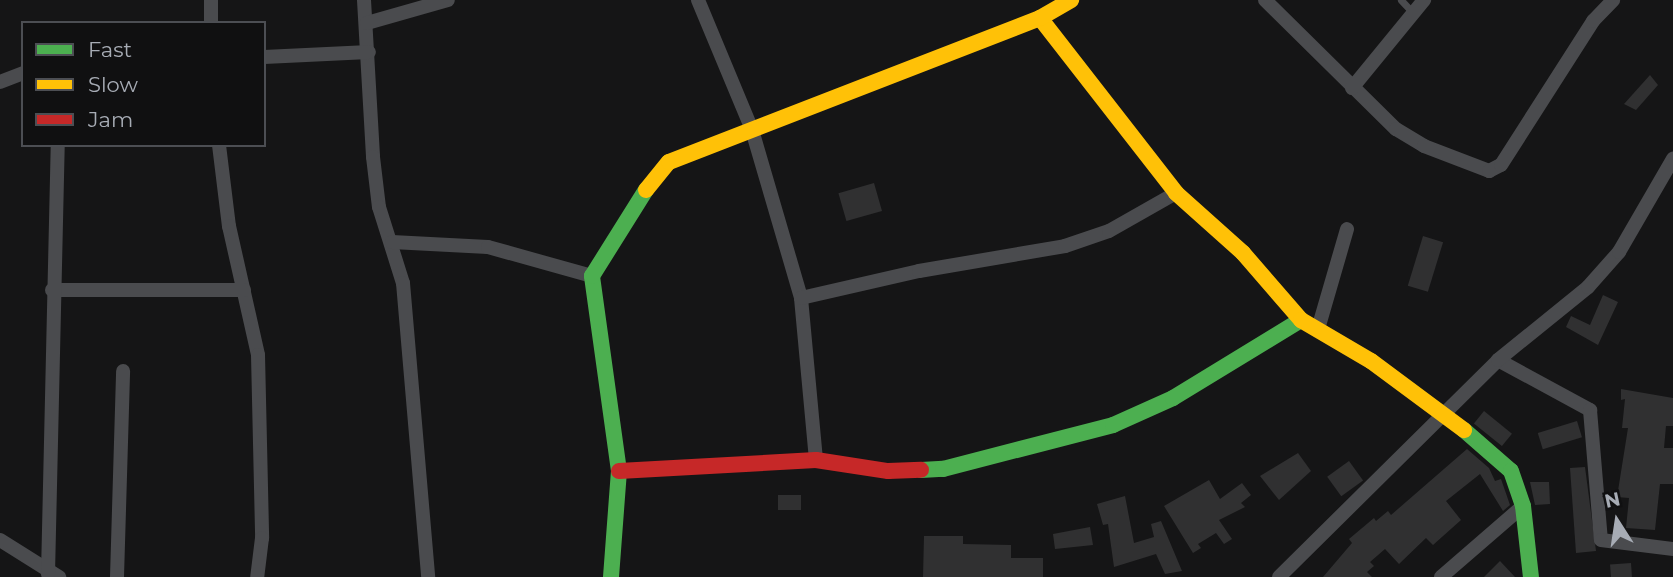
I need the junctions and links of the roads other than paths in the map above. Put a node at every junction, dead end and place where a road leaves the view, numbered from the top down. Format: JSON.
{"nodes":[{"id":1,"x":211,"y":0,"type":"edge"},
{"id":2,"x":364,"y":0,"type":"edge"},
{"id":3,"x":448,"y":0,"type":"edge"},
{"id":4,"x":698,"y":0,"type":"edge"},
{"id":5,"x":1071,"y":0,"type":"edge"},
{"id":6,"x":1265,"y":0,"type":"edge"},
{"id":7,"x":1401,"y":0,"type":"edge"},
{"id":8,"x":1424,"y":0,"type":"edge"},
{"id":9,"x":1613,"y":0,"type":"edge"},
{"id":10,"x":1413,"y":13,"type":"junction"},
{"id":11,"x":1040,"y":18,"type":"junction"},
{"id":12,"x":211,"y":21,"type":"edge"},
{"id":13,"x":367,"y":23,"type":"junction"},
{"id":14,"x":369,"y":52,"type":"junction"},
{"id":15,"x":266,"y":57,"type":"edge"},
{"id":16,"x":21,"y":74,"type":"edge"},
{"id":17,"x":0,"y":82,"type":"edge"},
{"id":18,"x":1352,"y":88,"type":"junction"},
{"id":19,"x":752,"y":130,"type":"junction"},
{"id":20,"x":58,"y":147,"type":"edge"},
{"id":21,"x":219,"y":147,"type":"edge"},
{"id":22,"x":1673,"y":159,"type":"edge"},
{"id":23,"x":1176,"y":193,"type":"junction"},
{"id":24,"x":1347,"y":229,"type":"dead end"},
{"id":25,"x":392,"y":242,"type":"junction"},
{"id":26,"x":592,"y":276,"type":"junction"},
{"id":27,"x":52,"y":290,"type":"junction"},
{"id":28,"x":244,"y":290,"type":"junction"},
{"id":29,"x":801,"y":298,"type":"junction"},
{"id":30,"x":1301,"y":320,"type":"junction"},
{"id":31,"x":1318,"y":329,"type":"junction"},
{"id":32,"x":1498,"y":360,"type":"junction"},
{"id":33,"x":123,"y":371,"type":"dead end"},
{"id":34,"x":1444,"y":413,"type":"junction"},
{"id":35,"x":816,"y":460,"type":"junction"},
{"id":36,"x":619,"y":471,"type":"junction"},
{"id":37,"x":1523,"y":506,"type":"junction"},
{"id":38,"x":0,"y":540,"type":"edge"},
{"id":39,"x":1673,"y":549,"type":"edge"},
{"id":40,"x":1289,"y":574,"type":"edge"},
{"id":41,"x":54,"y":575,"type":"edge"},
{"id":42,"x":117,"y":577,"type":"edge"},
{"id":43,"x":257,"y":577,"type":"edge"},
{"id":44,"x":428,"y":577,"type":"edge"},
{"id":45,"x":611,"y":577,"type":"edge"},
{"id":46,"x":1441,"y":577,"type":"edge"},
{"id":47,"x":1531,"y":577,"type":"edge"}],
"edges":[{"from":1,"to":12,"type":"street"},
{"from":2,"to":13,"type":"street"},
{"from":3,"to":13,"type":"street"},
{"from":4,"to":19,"type":"street"},
{"from":5,"to":11,"type":"street"},
{"from":6,"to":18,"type":"street"},
{"from":7,"to":10,"type":"lane"},
{"from":8,"to":10,"type":"street"},
{"from":9,"to":18,"type":"street"},
{"from":10,"to":18,"type":"street"},
{"from":11,"to":19,"type":"street"},
{"from":11,"to":23,"type":"street"},
{"from":13,"to":14,"type":"street"},
{"from":14,"to":15,"type":"street"},
{"from":14,"to":25,"type":"street"},
{"from":16,"to":17,"type":"street"},
{"from":19,"to":26,"type":"street"},
{"from":19,"to":29,"type":"street"},
{"from":20,"to":27,"type":"street"},
{"from":21,"to":28,"type":"street"},
{"from":22,"to":32,"type":"street"},
{"from":23,"to":29,"type":"street"},
{"from":23,"to":30,"type":"street"},
{"from":24,"to":31,"type":"street"},
{"from":25,"to":26,"type":"street"},
{"from":25,"to":44,"type":"street"},
{"from":26,"to":36,"type":"street"},
{"from":27,"to":28,"type":"street"},
{"from":27,"to":41,"type":"street"},
{"from":28,"to":43,"type":"street"},
{"from":29,"to":35,"type":"street"},
{"from":30,"to":31,"type":"street"},
{"from":30,"to":35,"type":"street"},
{"from":31,"to":34,"type":"street"},
{"from":32,"to":34,"type":"street"},
{"from":32,"to":39,"type":"street"},
{"from":33,"to":42,"type":"street"},
{"from":34,"to":37,"type":"street"},
{"from":34,"to":40,"type":"street"},
{"from":35,"to":36,"type":"street"},
{"from":36,"to":45,"type":"street"},
{"from":37,"to":46,"type":"street"},
{"from":37,"to":47,"type":"street"},
{"from":38,"to":41,"type":"street"}]}
